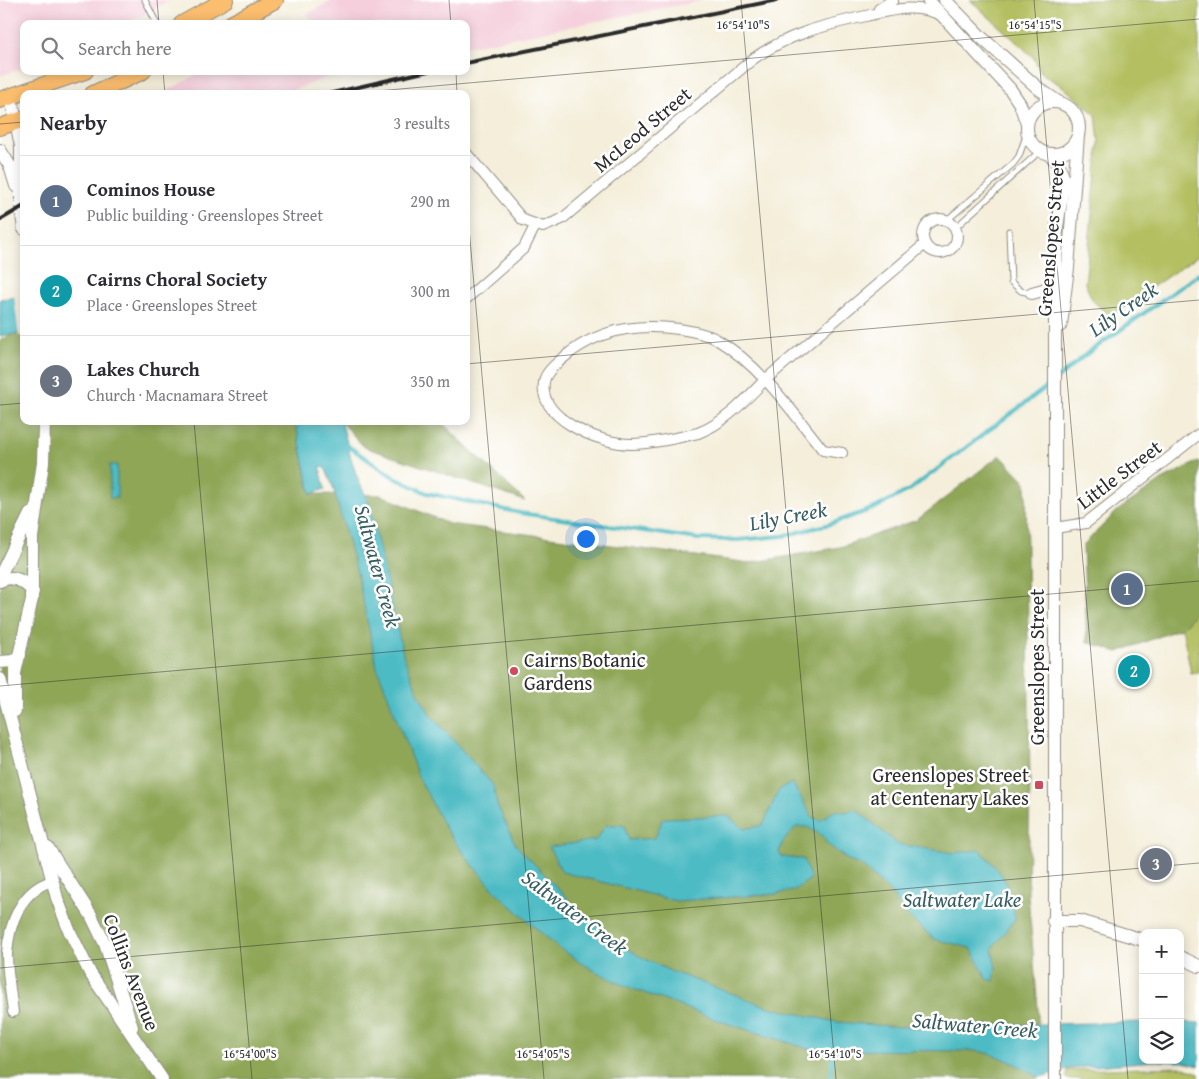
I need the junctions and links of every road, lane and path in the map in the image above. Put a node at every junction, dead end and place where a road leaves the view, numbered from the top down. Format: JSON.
{"nodes":[{"id":1,"x":145,"y":0,"type":"edge"},
{"id":2,"x":226,"y":0,"type":"edge"},
{"id":3,"x":275,"y":0,"type":"edge"},
{"id":4,"x":893,"y":0,"type":"edge"},
{"id":5,"x":928,"y":0,"type":"edge"},
{"id":6,"x":945,"y":0,"type":"edge"},
{"id":7,"x":864,"y":16,"type":"junction"},
{"id":8,"x":943,"y":16,"type":"junction"},
{"id":9,"x":155,"y":20,"type":"edge"},
{"id":10,"x":189,"y":20,"type":"edge"},
{"id":11,"x":239,"y":20,"type":"edge"},
{"id":12,"x":73,"y":75,"type":"edge"},
{"id":13,"x":134,"y":75,"type":"edge"},
{"id":14,"x":29,"y":90,"type":"edge"},
{"id":15,"x":102,"y":90,"type":"edge"},
{"id":16,"x":20,"y":93,"type":"edge"},
{"id":17,"x":5,"y":98,"type":"edge"},
{"id":18,"x":1058,"y":102,"type":"junction"},
{"id":19,"x":20,"y":120,"type":"edge"},
{"id":20,"x":0,"y":127,"type":"edge"},
{"id":21,"x":1027,"y":128,"type":"junction"},
{"id":22,"x":1078,"y":135,"type":"junction"},
{"id":23,"x":20,"y":146,"type":"edge"},
{"id":24,"x":0,"y":150,"type":"edge"},
{"id":25,"x":1045,"y":153,"type":"junction"},
{"id":26,"x":470,"y":158,"type":"edge"},
{"id":27,"x":1072,"y":203,"type":"junction"},
{"id":28,"x":20,"y":204,"type":"edge"},
{"id":29,"x":947,"y":220,"type":"junction"},
{"id":30,"x":535,"y":226,"type":"junction"},
{"id":31,"x":955,"y":228,"type":"junction"},
{"id":32,"x":1010,"y":230,"type":"dead end"},
{"id":33,"x":925,"y":244,"type":"junction"},
{"id":34,"x":1056,"y":283,"type":"junction"},
{"id":35,"x":1032,"y":293,"type":"joint"},
{"id":36,"x":470,"y":295,"type":"edge"},
{"id":37,"x":1056,"y":345,"type":"junction"},
{"id":38,"x":765,"y":380,"type":"junction"},
{"id":39,"x":44,"y":425,"type":"edge"},
{"id":40,"x":1199,"y":434,"type":"edge"},
{"id":41,"x":842,"y":453,"type":"dead end"},
{"id":42,"x":37,"y":496,"type":"junction"},
{"id":43,"x":1055,"y":528,"type":"junction"},
{"id":44,"x":0,"y":576,"type":"edge"},
{"id":45,"x":0,"y":581,"type":"edge"},
{"id":46,"x":33,"y":592,"type":"junction"},
{"id":47,"x":20,"y":655,"type":"junction"},
{"id":48,"x":0,"y":662,"type":"edge"},
{"id":49,"x":0,"y":679,"type":"edge"},
{"id":50,"x":16,"y":736,"type":"junction"},
{"id":51,"x":40,"y":835,"type":"junction"},
{"id":52,"x":52,"y":881,"type":"junction"},
{"id":53,"x":1053,"y":920,"type":"junction"},
{"id":54,"x":1139,"y":939,"type":"edge"},
{"id":55,"x":1184,"y":959,"type":"edge"},
{"id":56,"x":1199,"y":966,"type":"edge"},
{"id":57,"x":13,"y":1012,"type":"dead end"},
{"id":58,"x":140,"y":1046,"type":"junction"},
{"id":59,"x":162,"y":1079,"type":"edge"},
{"id":60,"x":1055,"y":1079,"type":"edge"}],
"edges":[{"from":1,"to":9,"type":"lane"},
{"from":2,"to":10,"type":"highway"},
{"from":3,"to":11,"type":"highway"},
{"from":4,"to":7,"type":"street","name":"McLeod Street"},
{"from":5,"to":8,"type":"street"},
{"from":6,"to":18,"type":"street"},
{"from":7,"to":8,"type":"street","name":"McLeod Street"},
{"from":7,"to":30,"type":"street","name":"McLeod Street"},
{"from":8,"to":21,"type":"street"},
{"from":12,"to":14,"type":"highway"},
{"from":13,"to":15,"type":"highway"},
{"from":16,"to":17,"type":"highway"},
{"from":17,"to":19,"type":"street"},
{"from":18,"to":21,"type":"street"},
{"from":18,"to":22,"type":"street"},
{"from":19,"to":20,"type":"highway"},
{"from":19,"to":23,"type":"street"},
{"from":21,"to":25,"type":"street"},
{"from":21,"to":29,"type":"lane"},
{"from":22,"to":25,"type":"street"},
{"from":22,"to":27,"type":"street","name":"Greenslopes Street"},
{"from":24,"to":28,"type":"street"},
{"from":25,"to":31,"type":"lane"},
{"from":25,"to":34,"type":"street","name":"Greenslopes Street"},
{"from":26,"to":30,"type":"street"},
{"from":27,"to":34,"type":"street"},
{"from":27,"to":37,"type":"street","name":"Greenslopes Street"},
{"from":29,"to":31,"type":"street"},
{"from":29,"to":33,"type":"street"},
{"from":30,"to":36,"type":"street"},
{"from":31,"to":33,"type":"street"},
{"from":32,"to":35,"type":"lane"},
{"from":33,"to":38,"type":"street"},
{"from":34,"to":35,"type":"street"},
{"from":34,"to":37,"type":"street","name":"Greenslopes Street"},
{"from":37,"to":43,"type":"street","name":"Greenslopes Street"},
{"from":38,"to":38,"type":"street"},
{"from":38,"to":41,"type":"street"},
{"from":39,"to":42,"type":"street","name":"Collins Avenue"},
{"from":40,"to":43,"type":"street","name":"Little Street"},
{"from":42,"to":44,"type":"street","name":"Collins Avenue"},
{"from":42,"to":46,"type":"street","name":"Collins Avenue"},
{"from":43,"to":53,"type":"street","name":"Greenslopes Street"},
{"from":45,"to":46,"type":"street"},
{"from":46,"to":47,"type":"street","name":"Collins Avenue"},
{"from":47,"to":48,"type":"street"},
{"from":47,"to":50,"type":"street","name":"Collins Avenue"},
{"from":49,"to":50,"type":"street","name":"Collins Avenue"},
{"from":50,"to":51,"type":"street","name":"Collins Avenue"},
{"from":51,"to":52,"type":"street","name":"Collins Avenue"},
{"from":51,"to":58,"type":"street","name":"Collins Avenue"},
{"from":52,"to":57,"type":"street"},
{"from":52,"to":58,"type":"street","name":"Collins Avenue"},
{"from":53,"to":54,"type":"street"},
{"from":53,"to":60,"type":"street","name":"Greenslopes Street"},
{"from":55,"to":56,"type":"street"},
{"from":58,"to":59,"type":"street","name":"Collins Avenue"}]}
